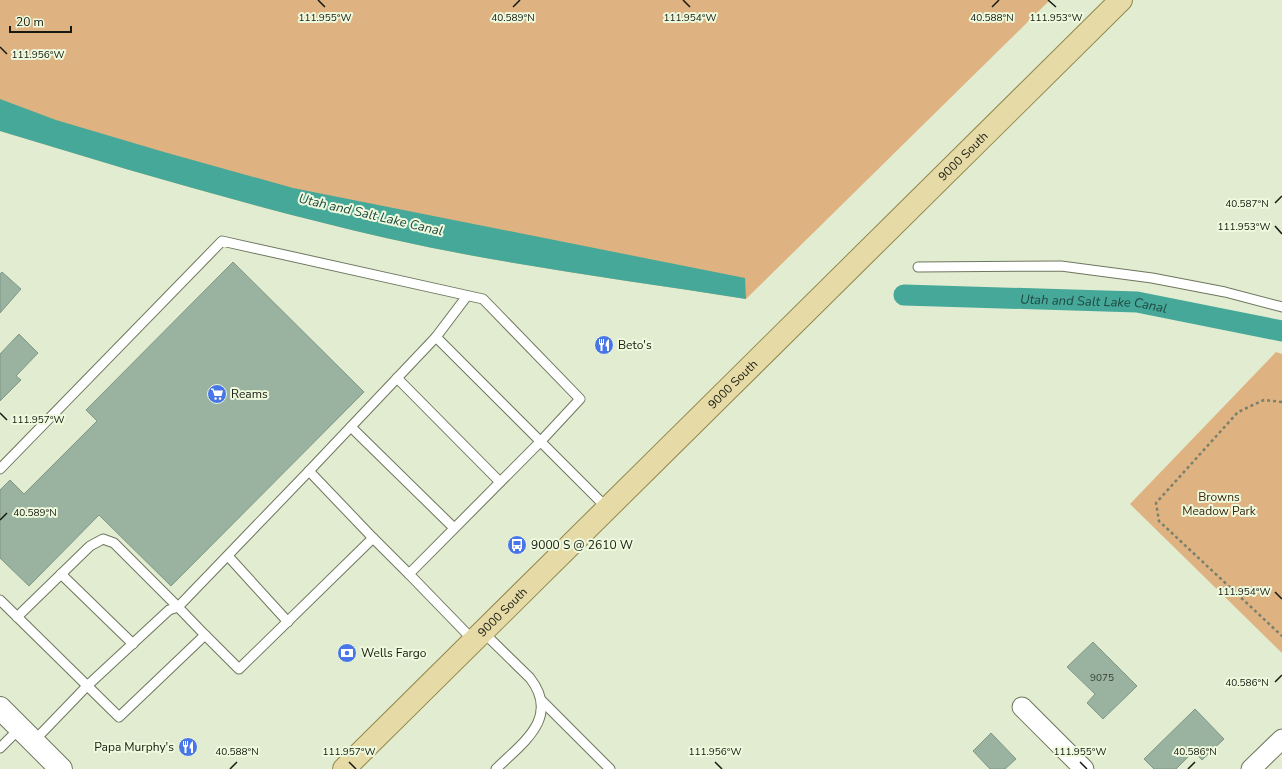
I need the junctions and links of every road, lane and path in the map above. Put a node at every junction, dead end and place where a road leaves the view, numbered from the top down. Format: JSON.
{"nodes":[{"id":1,"x":1121,"y":0,"type":"edge"},
{"id":2,"x":918,"y":267,"type":"dead end"},
{"id":3,"x":467,"y":296,"type":"junction"},
{"id":4,"x":1282,"y":307,"type":"edge"},
{"id":5,"x":436,"y":337,"type":"junction"},
{"id":6,"x":397,"y":378,"type":"junction"},
{"id":7,"x":1282,"y":402,"type":"edge"},
{"id":8,"x":350,"y":427,"type":"junction"},
{"id":9,"x":541,"y":441,"type":"junction"},
{"id":10,"x":0,"y":469,"type":"edge"},
{"id":11,"x":309,"y":471,"type":"junction"},
{"id":12,"x":500,"y":482,"type":"junction"},
{"id":13,"x":608,"y":509,"type":"junction"},
{"id":14,"x":454,"y":528,"type":"junction"},
{"id":15,"x":373,"y":538,"type":"junction"},
{"id":16,"x":228,"y":556,"type":"junction"},
{"id":17,"x":61,"y":574,"type":"junction"},
{"id":18,"x":409,"y":574,"type":"junction"},
{"id":19,"x":0,"y":600,"type":"edge"},
{"id":20,"x":178,"y":607,"type":"junction"},
{"id":21,"x":17,"y":616,"type":"junction"},
{"id":22,"x":288,"y":622,"type":"junction"},
{"id":23,"x":205,"y":635,"type":"junction"},
{"id":24,"x":1282,"y":636,"type":"edge"},
{"id":25,"x":478,"y":637,"type":"junction"},
{"id":26,"x":133,"y":644,"type":"junction"},
{"id":27,"x":88,"y":686,"type":"junction"},
{"id":28,"x":542,"y":701,"type":"junction"},
{"id":29,"x":1022,"y":707,"type":"dead end"},
{"id":30,"x":0,"y":708,"type":"edge"},
{"id":31,"x":27,"y":735,"type":"junction"},
{"id":32,"x":1282,"y":739,"type":"edge"},
{"id":33,"x":0,"y":748,"type":"edge"},
{"id":34,"x":61,"y":769,"type":"edge"},
{"id":35,"x":344,"y":769,"type":"edge"},
{"id":36,"x":496,"y":769,"type":"edge"},
{"id":37,"x":610,"y":769,"type":"edge"},
{"id":38,"x":1084,"y":769,"type":"edge"},
{"id":39,"x":1251,"y":769,"type":"edge"}],
"edges":[{"from":1,"to":13,"type":"main road","name":"9000 South"},
{"from":2,"to":4,"type":"lane"},
{"from":3,"to":5,"type":"lane"},
{"from":3,"to":9,"type":"lane"},
{"from":3,"to":10,"type":"lane"},
{"from":5,"to":6,"type":"lane"},
{"from":5,"to":9,"type":"lane"},
{"from":6,"to":8,"type":"lane"},
{"from":6,"to":12,"type":"lane"},
{"from":7,"to":24,"type":"path"},
{"from":8,"to":11,"type":"lane"},
{"from":8,"to":14,"type":"lane"},
{"from":9,"to":12,"type":"lane"},
{"from":9,"to":13,"type":"lane"},
{"from":11,"to":15,"type":"lane"},
{"from":11,"to":16,"type":"lane"},
{"from":12,"to":14,"type":"lane"},
{"from":13,"to":25,"type":"main road","name":"9000 South"},
{"from":14,"to":18,"type":"lane"},
{"from":15,"to":18,"type":"lane"},
{"from":15,"to":22,"type":"lane"},
{"from":16,"to":20,"type":"lane"},
{"from":16,"to":22,"type":"lane"},
{"from":17,"to":20,"type":"lane"},
{"from":17,"to":21,"type":"lane"},
{"from":17,"to":26,"type":"lane"},
{"from":18,"to":25,"type":"lane"},
{"from":19,"to":21,"type":"lane"},
{"from":20,"to":23,"type":"lane"},
{"from":20,"to":26,"type":"lane"},
{"from":21,"to":27,"type":"lane"},
{"from":22,"to":23,"type":"lane"},
{"from":23,"to":27,"type":"lane"},
{"from":25,"to":28,"type":"lane"},
{"from":25,"to":35,"type":"main road","name":"9000 South"},
{"from":26,"to":27,"type":"lane"},
{"from":27,"to":31,"type":"lane"},
{"from":28,"to":36,"type":"lane"},
{"from":28,"to":37,"type":"lane"},
{"from":29,"to":38,"type":"street"},
{"from":30,"to":31,"type":"main road"},
{"from":31,"to":33,"type":"lane"},
{"from":31,"to":34,"type":"main road"},
{"from":32,"to":39,"type":"street"}]}
